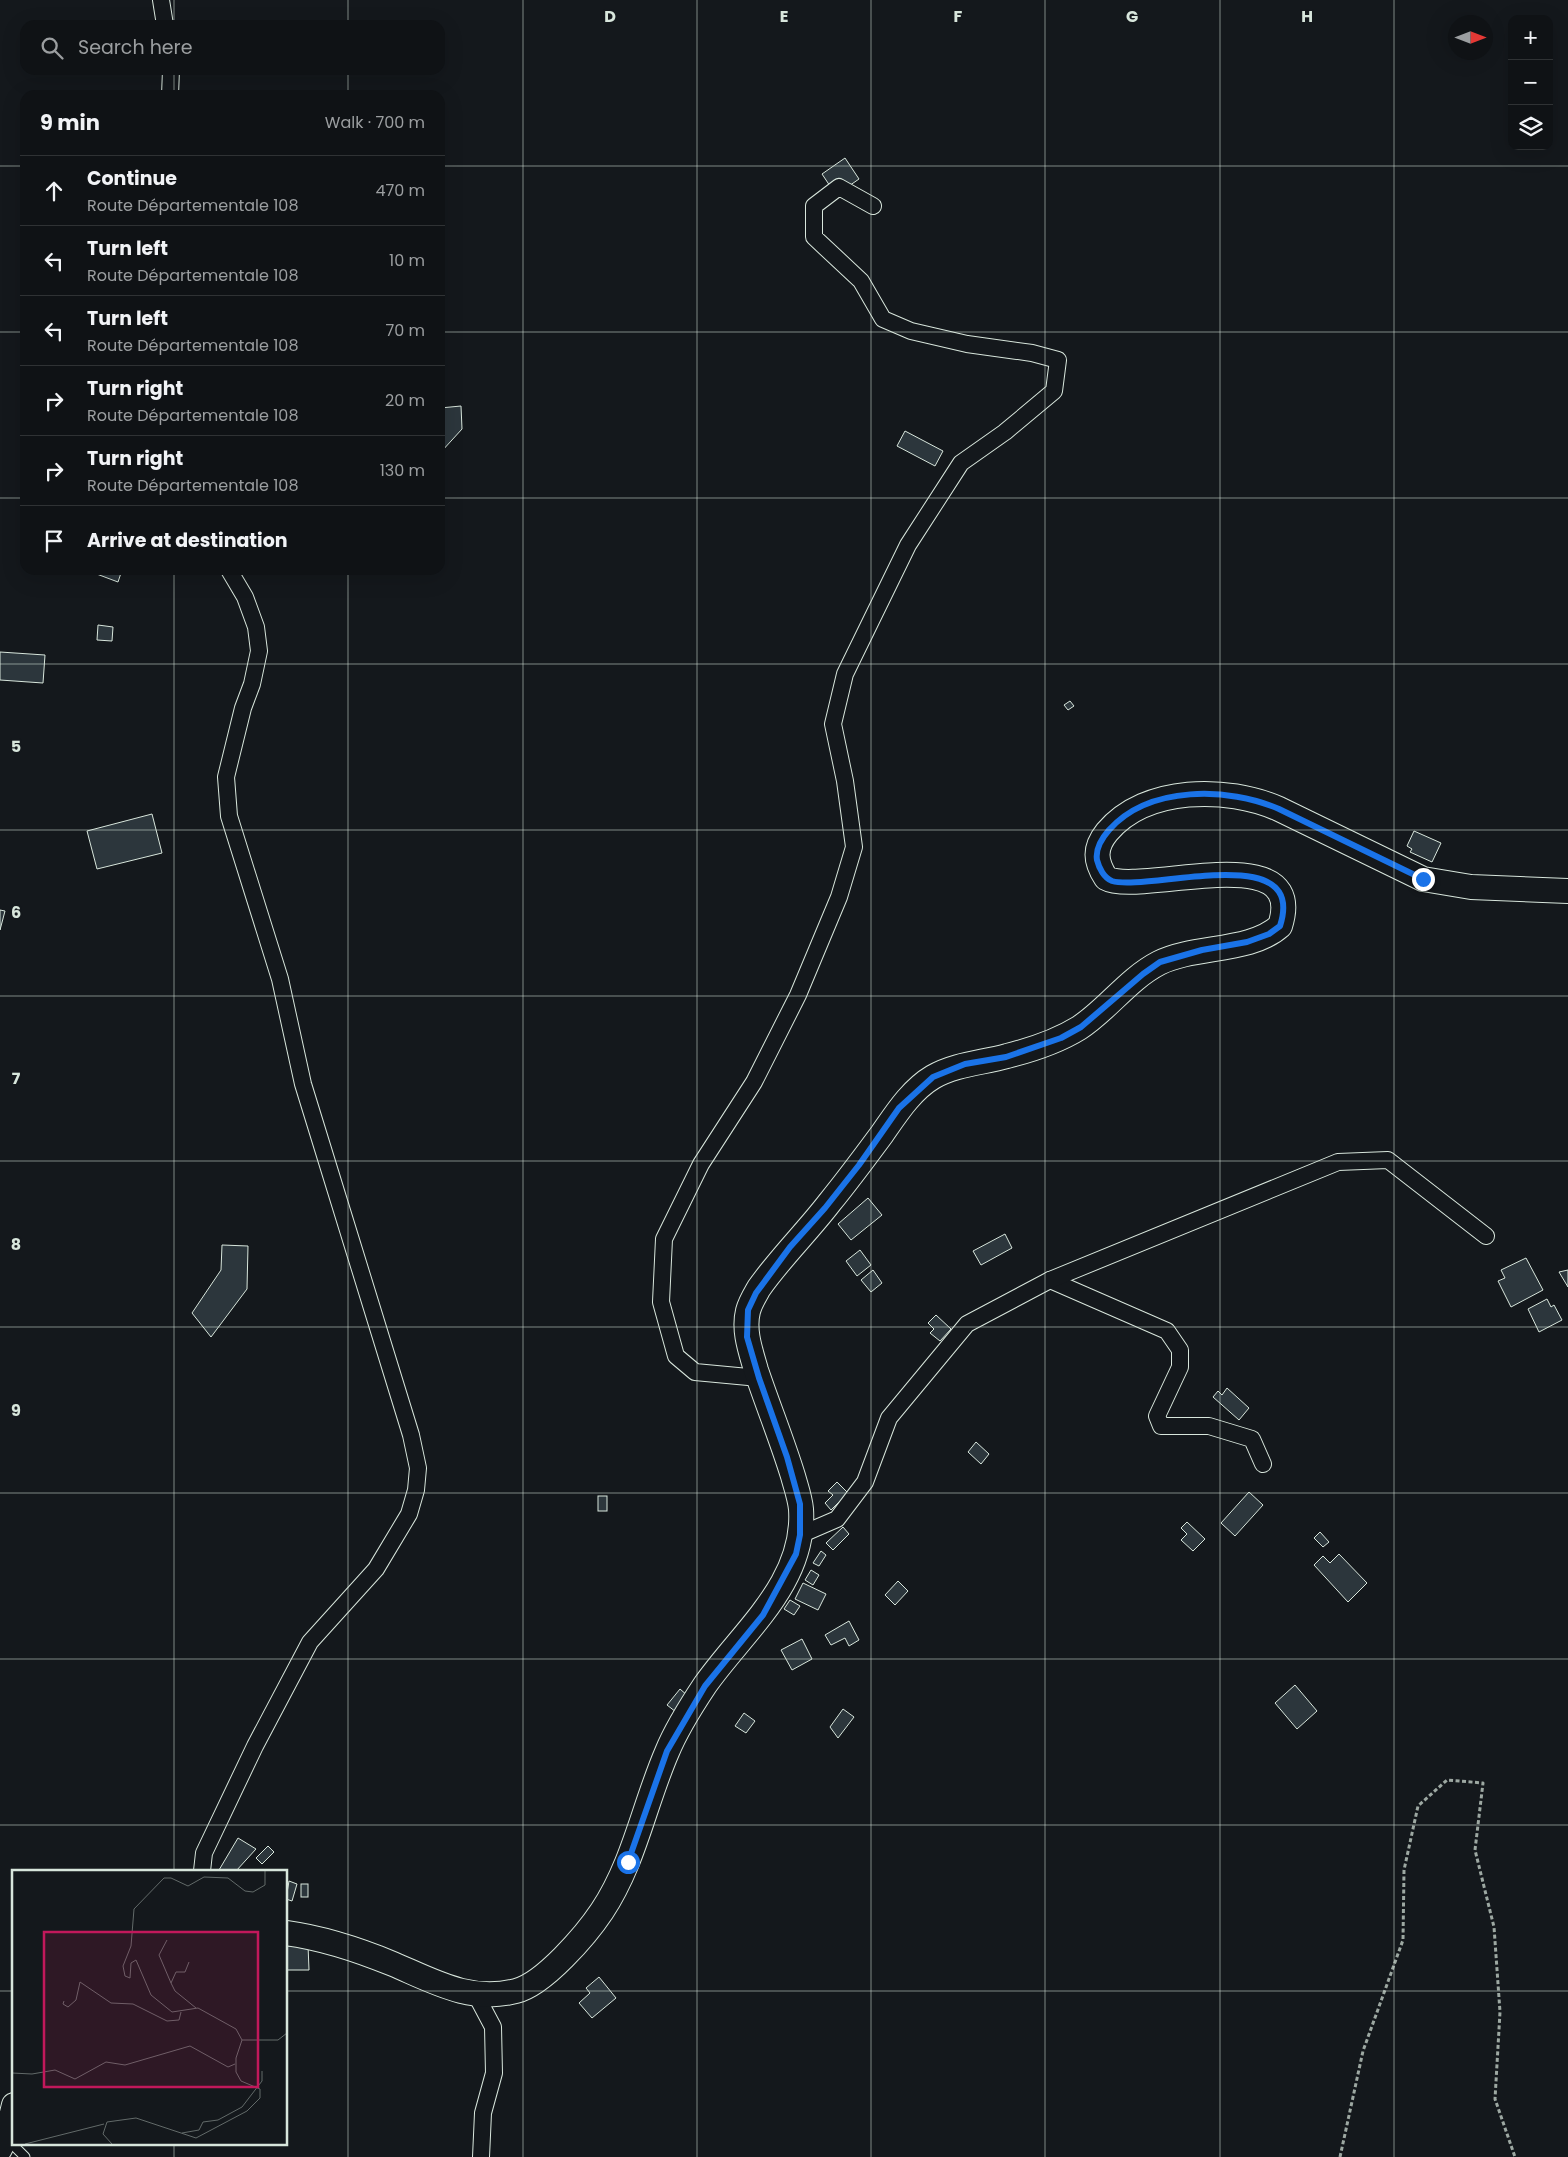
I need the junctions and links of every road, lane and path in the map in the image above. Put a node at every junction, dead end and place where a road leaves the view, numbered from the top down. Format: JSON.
{"nodes":[{"id":1,"x":160,"y":0,"type":"edge"},
{"id":2,"x":165,"y":20,"type":"edge"},
{"id":3,"x":172,"y":75,"type":"edge"},
{"id":4,"x":170,"y":90,"type":"edge"},
{"id":5,"x":873,"y":206,"type":"dead end"},
{"id":6,"x":232,"y":575,"type":"edge"},
{"id":7,"x":1568,"y":892,"type":"edge"},
{"id":8,"x":1486,"y":1236,"type":"dead end"},
{"id":9,"x":1050,"y":1280,"type":"junction"},
{"id":10,"x":759,"y":1378,"type":"junction"},
{"id":11,"x":1263,"y":1464,"type":"dead end"},
{"id":12,"x":800,"y":1535,"type":"junction"},
{"id":13,"x":202,"y":1870,"type":"edge"},
{"id":14,"x":288,"y":1933,"type":"edge"},
{"id":15,"x":476,"y":1995,"type":"junction"},
{"id":16,"x":12,"y":2111,"type":"edge"},
{"id":17,"x":2,"y":2140,"type":"edge"},
{"id":18,"x":25,"y":2157,"type":"edge"},
{"id":19,"x":481,"y":2157,"type":"edge"},
{"id":20,"x":1340,"y":2157,"type":"edge"},
{"id":21,"x":1515,"y":2157,"type":"edge"}],
"edges":[{"from":1,"to":2,"type":"street"},
{"from":3,"to":4,"type":"street"},
{"from":5,"to":10,"type":"street"},
{"from":6,"to":13,"type":"street"},
{"from":7,"to":10,"type":"main road"},
{"from":8,"to":9,"type":"street"},
{"from":9,"to":11,"type":"street"},
{"from":9,"to":12,"type":"street"},
{"from":10,"to":12,"type":"main road"},
{"from":12,"to":15,"type":"main road"},
{"from":14,"to":15,"type":"main road"},
{"from":15,"to":19,"type":"street"},
{"from":16,"to":17,"type":"main road"},
{"from":17,"to":18,"type":"lane"},
{"from":20,"to":21,"type":"path"}]}
